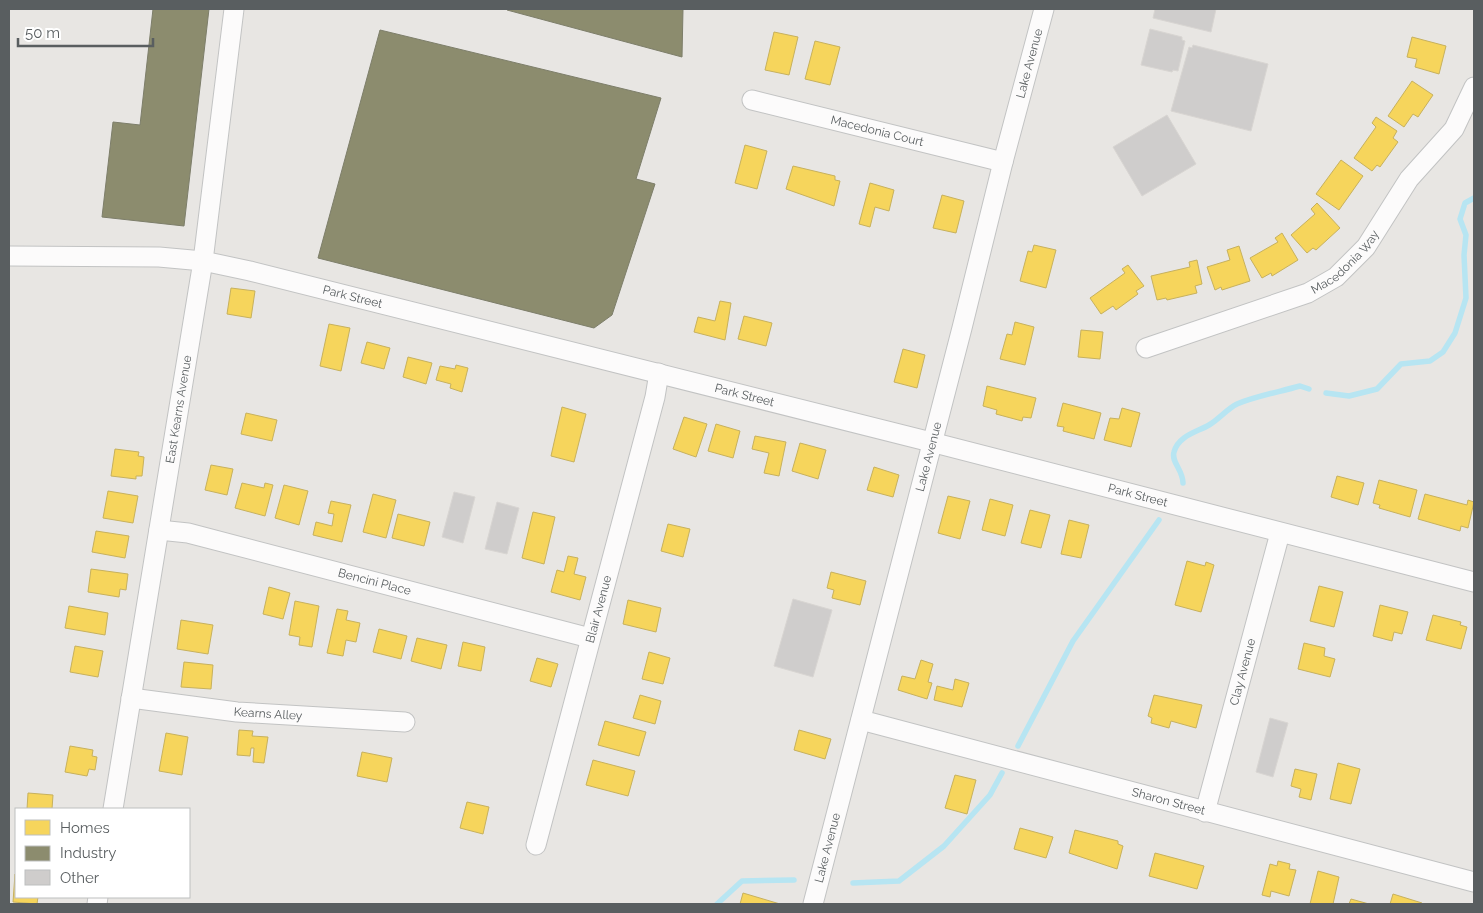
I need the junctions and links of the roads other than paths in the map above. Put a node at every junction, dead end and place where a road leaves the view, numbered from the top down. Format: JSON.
{"nodes":[{"id":1,"x":234,"y":9,"type":"edge"},
{"id":2,"x":1044,"y":9,"type":"edge"},
{"id":3,"x":1474,"y":87,"type":"edge"},
{"id":4,"x":752,"y":100,"type":"dead end"},
{"id":5,"x":1003,"y":162,"type":"junction"},
{"id":6,"x":9,"y":256,"type":"edge"},
{"id":7,"x":203,"y":262,"type":"junction"},
{"id":8,"x":1146,"y":348,"type":"dead end"},
{"id":9,"x":659,"y":373,"type":"junction"},
{"id":10,"x":931,"y":442,"type":"junction"},
{"id":11,"x":159,"y":530,"type":"junction"},
{"id":12,"x":1280,"y":533,"type":"junction"},
{"id":13,"x":1474,"y":582,"type":"edge"},
{"id":14,"x":590,"y":638,"type":"junction"},
{"id":15,"x":131,"y":698,"type":"junction"},
{"id":16,"x":861,"y":720,"type":"junction"},
{"id":17,"x":405,"y":722,"type":"dead end"},
{"id":18,"x":112,"y":808,"type":"edge"},
{"id":19,"x":1205,"y":812,"type":"junction"},
{"id":20,"x":536,"y":845,"type":"dead end"},
{"id":21,"x":1474,"y":882,"type":"edge"},
{"id":22,"x":814,"y":904,"type":"edge"}],
"edges":[{"from":1,"to":7,"type":"street","name":"East Kearns Avenue"},
{"from":2,"to":5,"type":"street","name":"Lake Avenue"},
{"from":3,"to":8,"type":"street","name":"Macedonia Way"},
{"from":4,"to":5,"type":"street","name":"Macedonia Court"},
{"from":5,"to":10,"type":"street","name":"Lake Avenue"},
{"from":6,"to":7,"type":"street","name":"Park Street"},
{"from":7,"to":9,"type":"street","name":"Park Street"},
{"from":7,"to":11,"type":"street","name":"East Kearns Avenue"},
{"from":9,"to":10,"type":"street","name":"Park Street"},
{"from":9,"to":14,"type":"street","name":"Blair Avenue"},
{"from":10,"to":12,"type":"street","name":"Park Street"},
{"from":10,"to":16,"type":"street","name":"Lake Avenue"},
{"from":11,"to":14,"type":"street","name":"Bencini Place"},
{"from":11,"to":15,"type":"street","name":"East Kearns Avenue"},
{"from":12,"to":13,"type":"street","name":"Park Street"},
{"from":12,"to":19,"type":"street","name":"Clay Avenue"},
{"from":14,"to":20,"type":"street","name":"Blair Avenue"},
{"from":15,"to":17,"type":"street","name":"Kearns Alley"},
{"from":15,"to":18,"type":"street","name":"East Kearns Avenue"},
{"from":16,"to":19,"type":"street","name":"Sharon Street"},
{"from":16,"to":22,"type":"street","name":"Lake Avenue"},
{"from":19,"to":21,"type":"street","name":"Sharon Street"}]}
